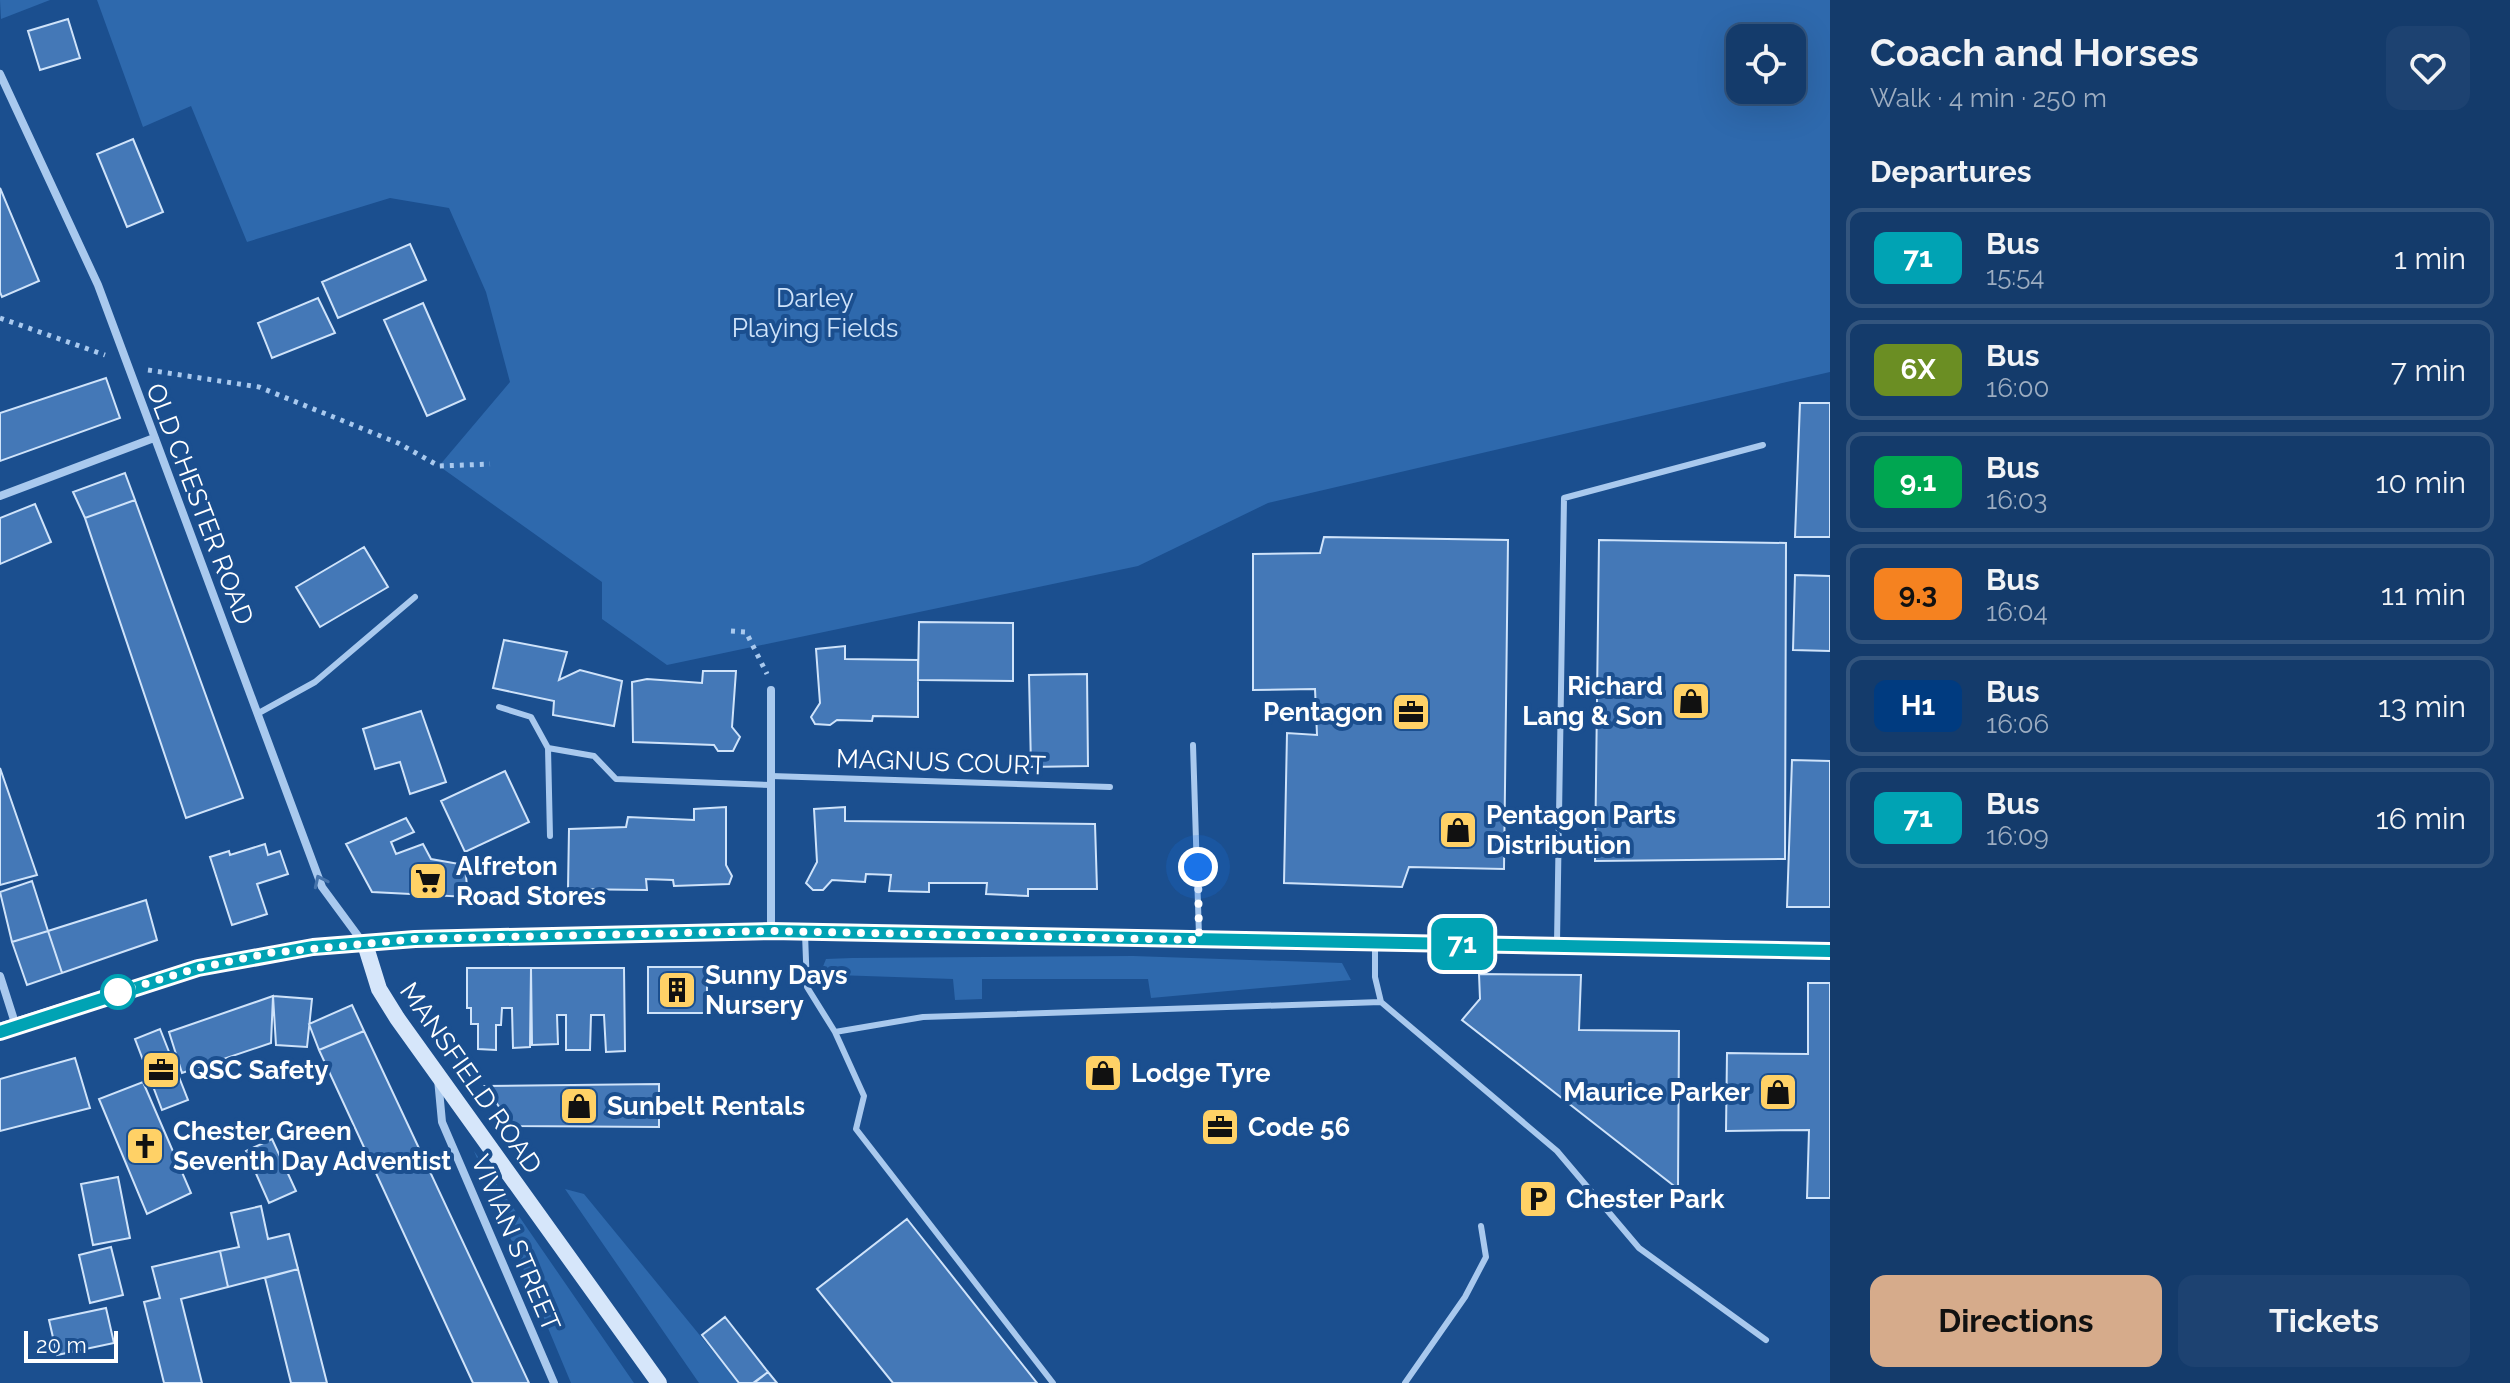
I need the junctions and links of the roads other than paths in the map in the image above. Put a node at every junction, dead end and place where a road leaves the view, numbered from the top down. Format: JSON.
{"nodes":[{"id":1,"x":0,"y":74,"type":"edge"},
{"id":2,"x":154,"y":438,"type":"junction"},
{"id":3,"x":1763,"y":445,"type":"dead end"},
{"id":4,"x":0,"y":496,"type":"edge"},
{"id":5,"x":415,"y":597,"type":"dead end"},
{"id":6,"x":771,"y":690,"type":"road end"},
{"id":7,"x":499,"y":707,"type":"dead end"},
{"id":8,"x":257,"y":714,"type":"junction"},
{"id":9,"x":1193,"y":745,"type":"dead end"},
{"id":10,"x":548,"y":748,"type":"junction"},
{"id":11,"x":771,"y":781,"type":"junction"},
{"id":12,"x":1110,"y":787,"type":"dead end"},
{"id":13,"x":550,"y":836,"type":"dead end"},
{"id":14,"x":771,"y":931,"type":"junction"},
{"id":15,"x":805,"y":932,"type":"junction"},
{"id":16,"x":1199,"y":940,"type":"junction"},
{"id":17,"x":1375,"y":943,"type":"junction"},
{"id":18,"x":365,"y":944,"type":"junction"},
{"id":19,"x":1557,"y":946,"type":"junction"},
{"id":20,"x":1830,"y":951,"type":"edge"},
{"id":21,"x":0,"y":976,"type":"edge"},
{"id":22,"x":1381,"y":1002,"type":"junction"},
{"id":23,"x":8,"y":1029,"type":"edge"},
{"id":24,"x":835,"y":1032,"type":"junction"},
{"id":25,"x":437,"y":1071,"type":"junction"},
{"id":26,"x":1481,"y":1226,"type":"dead end"},
{"id":27,"x":1766,"y":1340,"type":"dead end"},
{"id":28,"x":554,"y":1383,"type":"edge"},
{"id":29,"x":659,"y":1383,"type":"edge"},
{"id":30,"x":1053,"y":1383,"type":"edge"},
{"id":31,"x":1405,"y":1383,"type":"edge"}],
"edges":[{"from":1,"to":2,"type":"street","name":"OLD CHESTER ROAD"},
{"from":2,"to":4,"type":"street"},
{"from":2,"to":8,"type":"street","name":"OLD CHESTER ROAD"},
{"from":3,"to":19,"type":"lane"},
{"from":5,"to":8,"type":"lane"},
{"from":6,"to":11,"type":"street"},
{"from":7,"to":10,"type":"lane"},
{"from":18,"to":8,"type":"street","name":"OLD CHESTER ROAD","one_way":true},
{"from":9,"to":16,"type":"lane"},
{"from":10,"to":11,"type":"lane","name":"MAGNUS COURT"},
{"from":10,"to":13,"type":"lane"},
{"from":11,"to":12,"type":"lane","name":"MAGNUS COURT"},
{"from":11,"to":14,"type":"street"},
{"from":14,"to":15,"type":"street"},
{"from":14,"to":18,"type":"street"},
{"from":15,"to":16,"type":"street"},
{"from":15,"to":24,"type":"lane"},
{"from":16,"to":17,"type":"street"},
{"from":17,"to":19,"type":"street"},
{"from":17,"to":22,"type":"lane"},
{"from":18,"to":23,"type":"street"},
{"from":18,"to":25,"type":"street","name":"MANSFIELD ROAD"},
{"from":19,"to":20,"type":"street"},
{"from":21,"to":23,"type":"street"},
{"from":22,"to":24,"type":"lane"},
{"from":22,"to":27,"type":"lane"},
{"from":24,"to":30,"type":"lane"},
{"from":25,"to":28,"type":"street","name":"VIVIAN STREET"},
{"from":25,"to":29,"type":"street","name":"MANSFIELD ROAD"},
{"from":26,"to":31,"type":"lane"}]}
